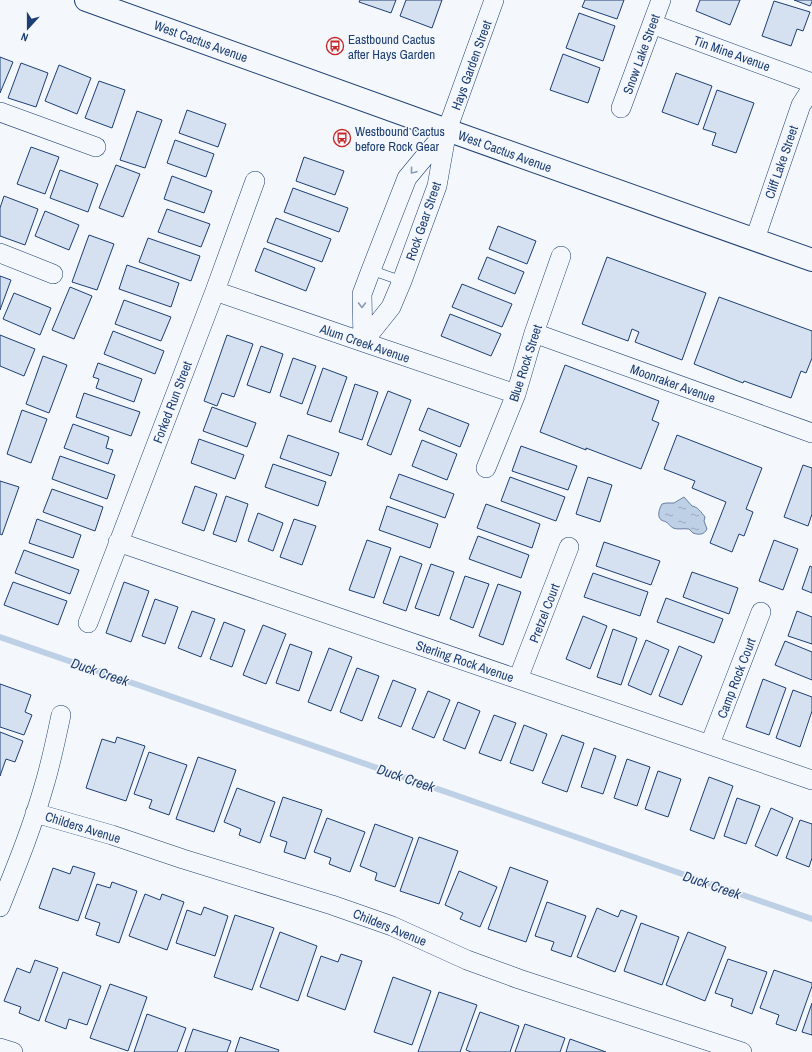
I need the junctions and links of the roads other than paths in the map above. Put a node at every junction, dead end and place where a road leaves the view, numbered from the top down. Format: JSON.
{"nodes":[{"id":1,"x":86,"y":0,"type":"edge"},
{"id":2,"x":494,"y":0,"type":"edge"},
{"id":3,"x":661,"y":0,"type":"edge"},
{"id":4,"x":652,"y":24,"type":"junction"},
{"id":5,"x":812,"y":83,"type":"edge"},
{"id":6,"x":812,"y":88,"type":"edge"},
{"id":7,"x":621,"y":108,"type":"dead end"},
{"id":8,"x":0,"y":112,"type":"edge"},
{"id":9,"x":447,"y":130,"type":"junction"},
{"id":10,"x":96,"y":147,"type":"dead end"},
{"id":11,"x":254,"y":181,"type":"dead end"},
{"id":12,"x":755,"y":239,"type":"junction"},
{"id":13,"x":0,"y":253,"type":"edge"},
{"id":14,"x":562,"y":256,"type":"dead end"},
{"id":15,"x":812,"y":260,"type":"edge"},
{"id":16,"x":371,"y":270,"type":"junction"},
{"id":17,"x":53,"y":274,"type":"dead end"},
{"id":18,"x":402,"y":281,"type":"junction"},
{"id":19,"x":215,"y":290,"type":"junction"},
{"id":20,"x":534,"y":333,"type":"junction"},
{"id":21,"x":363,"y":342,"type":"junction"},
{"id":22,"x":516,"y":394,"type":"junction"},
{"id":23,"x":812,"y":433,"type":"edge"},
{"id":24,"x":486,"y":468,"type":"dead end"},
{"id":25,"x":118,"y":542,"type":"junction"},
{"id":26,"x":569,"y":546,"type":"dead end"},
{"id":27,"x":761,"y":612,"type":"dead end"},
{"id":28,"x":88,"y":623,"type":"dead end"},
{"id":29,"x":518,"y":679,"type":"junction"},
{"id":30,"x":61,"y":715,"type":"dead end"},
{"id":31,"x":710,"y":744,"type":"junction"},
{"id":32,"x":812,"y":780,"type":"edge"},
{"id":33,"x":35,"y":813,"type":"junction"},
{"id":34,"x":0,"y":907,"type":"edge"},
{"id":35,"x":0,"y":1048,"type":"edge"},
{"id":36,"x":732,"y":1050,"type":"edge"},
{"id":37,"x":13,"y":1052,"type":"edge"}],
"edges":[{"from":1,"to":9,"type":"main road","name":"West Cactus Avenue"},
{"from":2,"to":9,"type":"street","name":"Hays Garden Street"},
{"from":3,"to":4,"type":"street","name":"Snow Lake Street"},
{"from":4,"to":5,"type":"street","name":"Tin Mine Avenue"},
{"from":4,"to":7,"type":"street","name":"Snow Lake Street"},
{"from":6,"to":12,"type":"street","name":"Cliff Lake Street"},
{"from":8,"to":10,"type":"street"},
{"from":9,"to":12,"type":"main road","name":"West Cactus Avenue"},
{"from":9,"to":16,"type":"street","name":"Rock Gear Street","one_way":true},
{"from":9,"to":18,"type":"street","name":"Rock Gear Street"},
{"from":11,"to":19,"type":"street","name":"Forked Run Street"},
{"from":12,"to":15,"type":"main road","name":"West Cactus Avenue"},
{"from":13,"to":17,"type":"street"},
{"from":14,"to":20,"type":"street","name":"Blue Rock Street"},
{"from":16,"to":18,"type":"lane"},
{"from":16,"to":21,"type":"street","name":"Rock Gear Street","one_way":true},
{"from":18,"to":21,"type":"street","name":"Rock Gear Street"},
{"from":19,"to":21,"type":"street","name":"Alum Creek Avenue"},
{"from":19,"to":25,"type":"street","name":"Forked Run Street"},
{"from":20,"to":22,"type":"street","name":"Blue Rock Street"},
{"from":20,"to":23,"type":"street","name":"Moonraker Avenue"},
{"from":21,"to":22,"type":"street","name":"Alum Creek Avenue"},
{"from":22,"to":24,"type":"street","name":"Blue Rock Street"},
{"from":25,"to":28,"type":"street","name":"Forked Run Street"},
{"from":25,"to":29,"type":"street","name":"Sterling Rock Avenue"},
{"from":26,"to":29,"type":"street","name":"Pretzel Court"},
{"from":27,"to":31,"type":"street","name":"Camp Rock Court"},
{"from":29,"to":31,"type":"street","name":"Sterling Rock Avenue"},
{"from":30,"to":33,"type":"street"},
{"from":31,"to":32,"type":"street","name":"Sterling Rock Avenue"},
{"from":33,"to":34,"type":"street"},
{"from":33,"to":36,"type":"street","name":"Childers Avenue"},
{"from":35,"to":37,"type":"street"}]}
